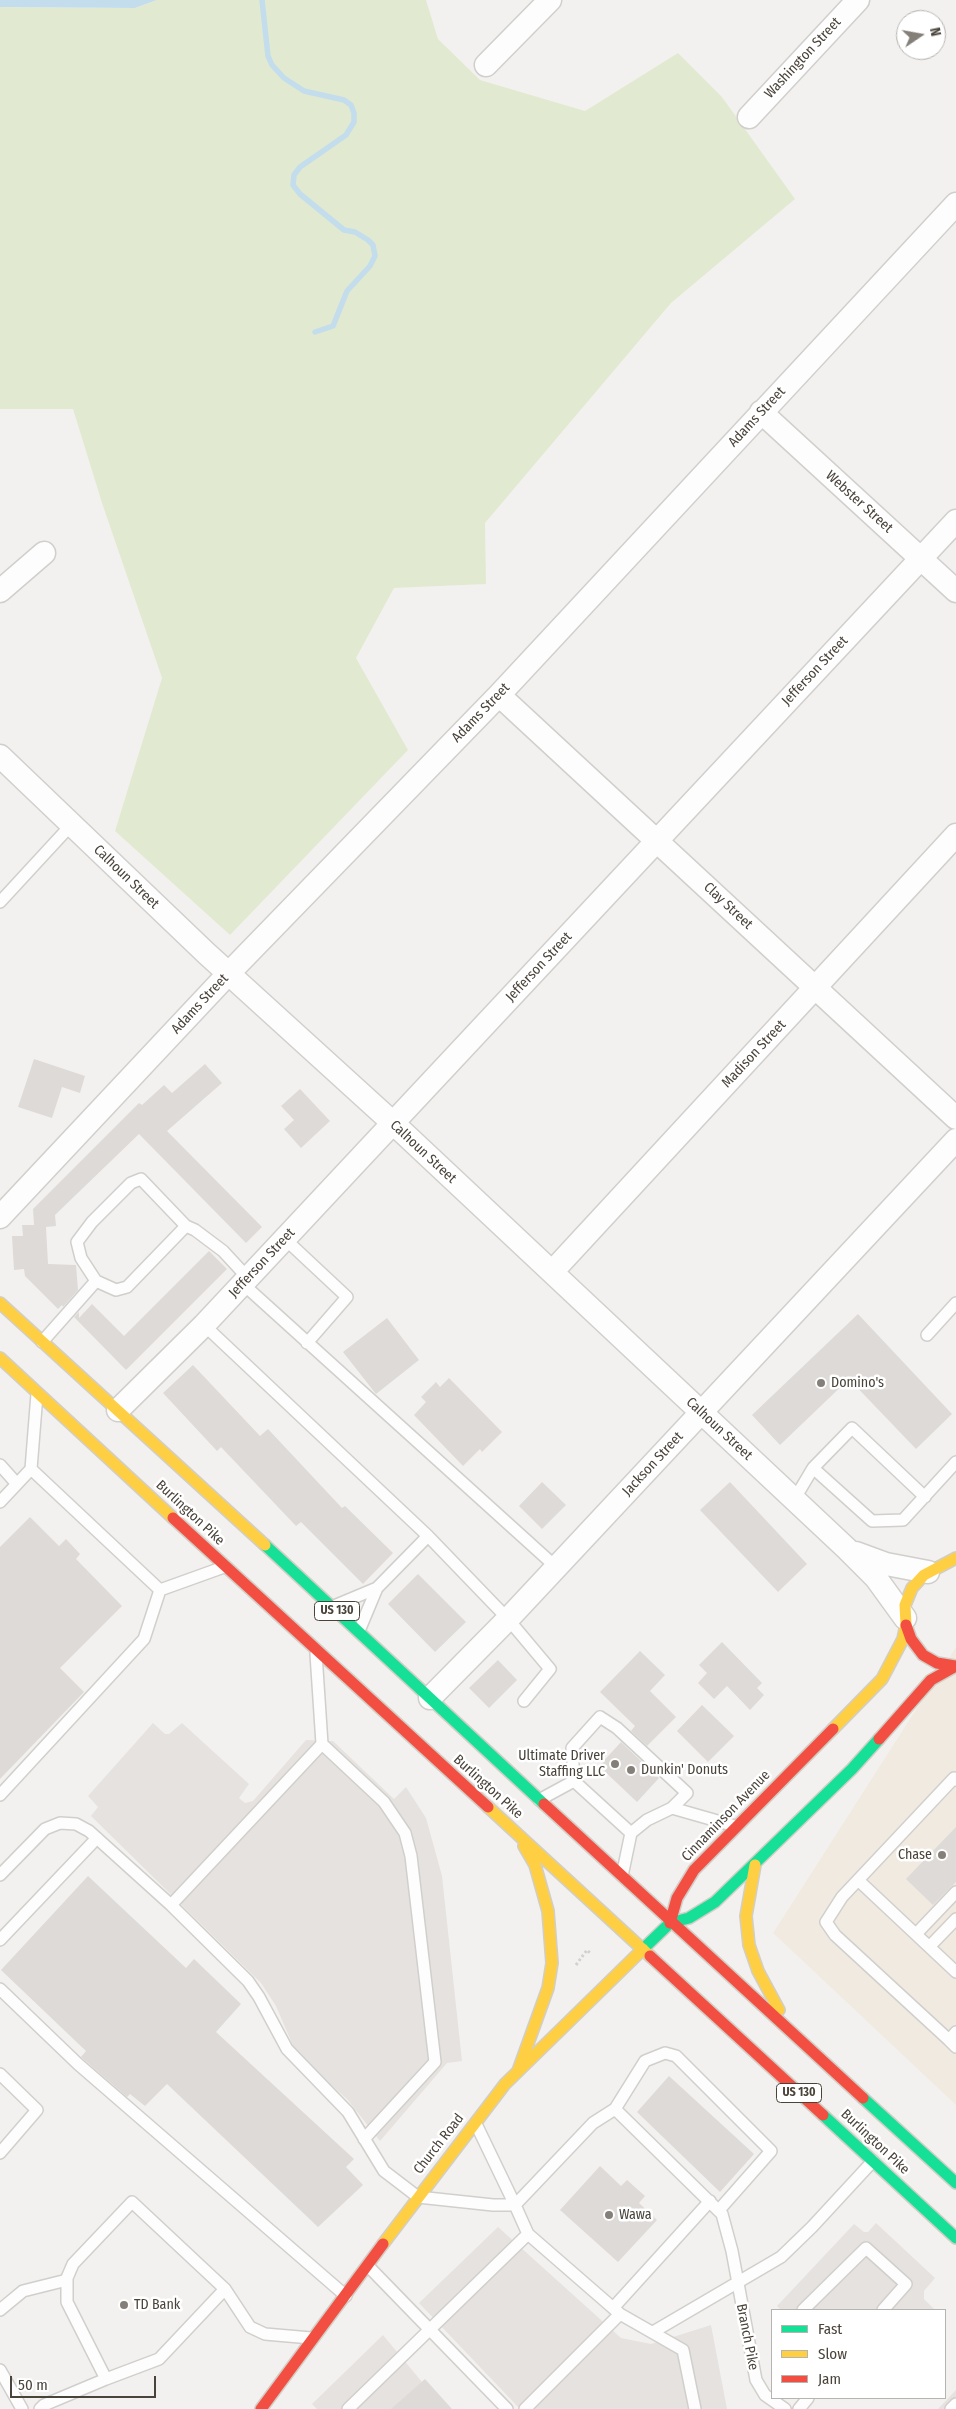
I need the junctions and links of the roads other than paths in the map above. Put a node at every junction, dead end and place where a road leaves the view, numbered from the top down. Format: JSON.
{"nodes":[{"id":1,"x":550,"y":0,"type":"edge"},
{"id":2,"x":858,"y":0,"type":"edge"},
{"id":3,"x":486,"y":65,"type":"dead end"},
{"id":4,"x":749,"y":117,"type":"dead end"},
{"id":5,"x":956,"y":204,"type":"edge"},
{"id":6,"x":761,"y":412,"type":"junction"},
{"id":7,"x":956,"y":521,"type":"edge"},
{"id":8,"x":44,"y":554,"type":"dead end"},
{"id":9,"x":921,"y":558,"type":"junction"},
{"id":10,"x":0,"y":591,"type":"edge"},
{"id":11,"x":956,"y":591,"type":"edge"},
{"id":12,"x":500,"y":694,"type":"junction"},
{"id":13,"x":0,"y":756,"type":"edge"},
{"id":14,"x":72,"y":824,"type":"junction"},
{"id":15,"x":956,"y":835,"type":"edge"},
{"id":16,"x":657,"y":841,"type":"junction"},
{"id":17,"x":0,"y":902,"type":"edge"},
{"id":18,"x":229,"y":973,"type":"junction"},
{"id":19,"x":815,"y":988,"type":"junction"},
{"id":20,"x":956,"y":1118,"type":"edge"},
{"id":21,"x":393,"y":1123,"type":"junction"},
{"id":22,"x":956,"y":1140,"type":"edge"},
{"id":23,"x":0,"y":1217,"type":"edge"},
{"id":24,"x":186,"y":1226,"type":"junction"},
{"id":25,"x":285,"y":1239,"type":"junction"},
{"id":26,"x":552,"y":1272,"type":"junction"},
{"id":27,"x":96,"y":1281,"type":"junction"},
{"id":28,"x":246,"y":1281,"type":"junction"},
{"id":29,"x":0,"y":1303,"type":"edge"},
{"id":30,"x":956,"y":1303,"type":"edge"},
{"id":31,"x":204,"y":1325,"type":"junction"},
{"id":32,"x":927,"y":1335,"type":"dead end"},
{"id":33,"x":42,"y":1342,"type":"junction"},
{"id":34,"x":308,"y":1343,"type":"junction"},
{"id":35,"x":2,"y":1364,"type":"edge"},
{"id":36,"x":38,"y":1392,"type":"junction"},
{"id":37,"x":118,"y":1410,"type":"junction"},
{"id":38,"x":701,"y":1413,"type":"junction"},
{"id":39,"x":956,"y":1462,"type":"edge"},
{"id":40,"x":0,"y":1465,"type":"edge"},
{"id":41,"x":813,"y":1468,"type":"junction"},
{"id":42,"x":31,"y":1469,"type":"junction"},
{"id":43,"x":17,"y":1484,"type":"junction"},
{"id":44,"x":925,"y":1497,"type":"junction"},
{"id":45,"x":794,"y":1500,"type":"junction"},
{"id":46,"x":0,"y":1502,"type":"edge"},
{"id":47,"x":428,"y":1536,"type":"junction"},
{"id":48,"x":846,"y":1548,"type":"junction"},
{"id":49,"x":954,"y":1562,"type":"edge"},
{"id":50,"x":226,"y":1566,"type":"junction"},
{"id":51,"x":556,"y":1567,"type":"junction"},
{"id":52,"x":928,"y":1572,"type":"junction"},
{"id":53,"x":376,"y":1588,"type":"junction"},
{"id":54,"x":160,"y":1590,"type":"junction"},
{"id":55,"x":332,"y":1607,"type":"junction"},
{"id":56,"x":508,"y":1619,"type":"junction"},
{"id":57,"x":905,"y":1622,"type":"junction"},
{"id":58,"x":359,"y":1631,"type":"junction"},
{"id":59,"x":316,"y":1650,"type":"junction"},
{"id":60,"x":955,"y":1666,"type":"edge"},
{"id":61,"x":430,"y":1698,"type":"junction"},
{"id":62,"x":524,"y":1701,"type":"dead end"},
{"id":63,"x":322,"y":1744,"type":"junction"},
{"id":64,"x":955,"y":1778,"type":"edge"},
{"id":65,"x":574,"y":1781,"type":"junction"},
{"id":66,"x":0,"y":1795,"type":"edge"},
{"id":67,"x":539,"y":1800,"type":"junction"},
{"id":68,"x":672,"y":1808,"type":"junction"},
{"id":69,"x":737,"y":1826,"type":"junction"},
{"id":70,"x":631,"y":1833,"type":"junction"},
{"id":71,"x":518,"y":1834,"type":"junction"},
{"id":72,"x":97,"y":1838,"type":"junction"},
{"id":73,"x":755,"y":1865,"type":"junction"},
{"id":74,"x":0,"y":1875,"type":"edge"},
{"id":75,"x":622,"y":1876,"type":"junction"},
{"id":76,"x":858,"y":1880,"type":"junction"},
{"id":77,"x":956,"y":1892,"type":"edge"},
{"id":78,"x":170,"y":1905,"type":"junction"},
{"id":79,"x":956,"y":1919,"type":"edge"},
{"id":80,"x":670,"y":1923,"type":"junction"},
{"id":81,"x":916,"y":1934,"type":"junction"},
{"id":82,"x":0,"y":1940,"type":"edge"},
{"id":83,"x":930,"y":1946,"type":"junction"},
{"id":84,"x":642,"y":1948,"type":"junction"},
{"id":85,"x":956,"y":1972,"type":"edge"},
{"id":86,"x":0,"y":1989,"type":"edge"},
{"id":87,"x":789,"y":2029,"type":"junction"},
{"id":88,"x":954,"y":2039,"type":"edge"},
{"id":89,"x":518,"y":2071,"type":"junction"},
{"id":90,"x":0,"y":2074,"type":"edge"},
{"id":91,"x":615,"y":2109,"type":"junction"},
{"id":92,"x":475,"y":2122,"type":"junction"},
{"id":93,"x":364,"y":2139,"type":"junction"},
{"id":94,"x":0,"y":2153,"type":"edge"},
{"id":95,"x":873,"y":2161,"type":"junction"},
{"id":96,"x":956,"y":2183,"type":"edge"},
{"id":97,"x":418,"y":2197,"type":"junction"},
{"id":98,"x":710,"y":2202,"type":"junction"},
{"id":99,"x":515,"y":2205,"type":"junction"},
{"id":100,"x":718,"y":2210,"type":"junction"},
{"id":101,"x":528,"y":2234,"type":"junction"},
{"id":102,"x":956,"y":2238,"type":"edge"},
{"id":103,"x":368,"y":2266,"type":"junction"},
{"id":104,"x":67,"y":2280,"type":"junction"},
{"id":105,"x":736,"y":2282,"type":"junction"},
{"id":106,"x":225,"y":2289,"type":"junction"},
{"id":107,"x":346,"y":2296,"type":"junction"},
{"id":108,"x":804,"y":2309,"type":"edge"},
{"id":109,"x":884,"y":2309,"type":"edge"},
{"id":110,"x":0,"y":2310,"type":"edge"},
{"id":111,"x":617,"y":2311,"type":"junction"},
{"id":112,"x":431,"y":2330,"type":"junction"},
{"id":113,"x":653,"y":2332,"type":"junction"},
{"id":114,"x":312,"y":2339,"type":"junction"},
{"id":115,"x":0,"y":2370,"type":"edge"},
{"id":116,"x":106,"y":2379,"type":"junction"},
{"id":117,"x":807,"y":2399,"type":"edge"},
{"id":118,"x":956,"y":2404,"type":"edge"},
{"id":119,"x":268,"y":2406,"type":"edge"},
{"id":120,"x":22,"y":2409,"type":"edge"},
{"id":121,"x":40,"y":2409,"type":"edge"},
{"id":122,"x":348,"y":2409,"type":"edge"},
{"id":123,"x":507,"y":2409,"type":"edge"},
{"id":124,"x":525,"y":2409,"type":"edge"},
{"id":125,"x":695,"y":2409,"type":"edge"},
{"id":126,"x":784,"y":2409,"type":"edge"},
{"id":127,"x":799,"y":2409,"type":"edge"},
{"id":128,"x":951,"y":2409,"type":"edge"}],
"edges":[{"from":1,"to":3,"type":"street"},
{"from":2,"to":4,"type":"street","name":"Washington Street"},
{"from":5,"to":6,"type":"street","name":"Adams Street"},
{"from":6,"to":9,"type":"street","name":"Webster Street"},
{"from":6,"to":12,"type":"street","name":"Adams Street"},
{"from":7,"to":9,"type":"street","name":"Jefferson Street"},
{"from":8,"to":10,"type":"street"},
{"from":9,"to":11,"type":"street","name":"Webster Street"},
{"from":9,"to":16,"type":"street","name":"Jefferson Street"},
{"from":12,"to":16,"type":"street","name":"Clay Street"},
{"from":12,"to":18,"type":"street","name":"Adams Street"},
{"from":13,"to":14,"type":"street","name":"Calhoun Street"},
{"from":14,"to":17,"type":"lane"},
{"from":14,"to":18,"type":"street","name":"Calhoun Street"},
{"from":15,"to":19,"type":"street","name":"Madison Street"},
{"from":16,"to":19,"type":"street","name":"Clay Street"},
{"from":16,"to":21,"type":"street","name":"Jefferson Street"},
{"from":18,"to":21,"type":"street","name":"Calhoun Street"},
{"from":18,"to":23,"type":"street","name":"Adams Street"},
{"from":19,"to":20,"type":"street","name":"Clay Street"},
{"from":19,"to":26,"type":"street","name":"Madison Street"},
{"from":21,"to":25,"type":"street","name":"Jefferson Street"},
{"from":21,"to":26,"type":"street","name":"Calhoun Street"},
{"from":22,"to":38,"type":"street","name":"Jackson Street"},
{"from":24,"to":27,"type":"lane"},
{"from":24,"to":27,"type":"lane"},
{"from":24,"to":28,"type":"lane"},
{"from":25,"to":28,"type":"street","name":"Jefferson Street"},
{"from":25,"to":34,"type":"lane"},
{"from":26,"to":38,"type":"street","name":"Calhoun Street"},
{"from":27,"to":33,"type":"lane"},
{"from":28,"to":31,"type":"street","name":"Jefferson Street"},
{"from":28,"to":34,"type":"lane"},
{"from":29,"to":33,"type":"main road","name":"Burlington Pike","number":"US 130"},
{"from":30,"to":32,"type":"lane"},
{"from":31,"to":37,"type":"street","name":"Jefferson Street"},
{"from":31,"to":47,"type":"lane"},
{"from":33,"to":37,"type":"main road","name":"Burlington Pike","number":"US 130"},
{"from":34,"to":51,"type":"lane"},
{"from":35,"to":36,"type":"main road","name":"Burlington Pike","number":"US 130"},
{"from":36,"to":42,"type":"lane"},
{"from":36,"to":50,"type":"main road","name":"Burlington Pike","number":"US 130"},
{"from":37,"to":55,"type":"main road","name":"Burlington Pike","number":"US 130"},
{"from":38,"to":45,"type":"street","name":"Calhoun Street"},
{"from":38,"to":51,"type":"street","name":"Jackson Street"},
{"from":39,"to":44,"type":"lane"},
{"from":40,"to":43,"type":"lane"},
{"from":41,"to":44,"type":"lane"},
{"from":41,"to":44,"type":"lane"},
{"from":41,"to":45,"type":"lane"},
{"from":42,"to":43,"type":"lane"},
{"from":42,"to":54,"type":"lane"},
{"from":43,"to":46,"type":"lane"},
{"from":45,"to":48,"type":"street","name":"Calhoun Street"},
{"from":47,"to":53,"type":"lane"},
{"from":47,"to":56,"type":"lane"},
{"from":48,"to":52,"type":"street","name":"Calhoun Street"},
{"from":48,"to":57,"type":"street","name":"Calhoun Street"},
{"from":49,"to":52,"type":"main road","name":"Cinnaminson Avenue"},
{"from":50,"to":54,"type":"lane"},
{"from":50,"to":59,"type":"main road","name":"Burlington Pike","number":"US 130"},
{"from":51,"to":56,"type":"street","name":"Jackson Street"},
{"from":52,"to":57,"type":"main road","name":"Cinnaminson Avenue"},
{"from":53,"to":55,"type":"lane"},
{"from":53,"to":58,"type":"lane"},
{"from":54,"to":66,"type":"lane"},
{"from":55,"to":58,"type":"main road","name":"Burlington Pike","number":"US 130"},
{"from":56,"to":61,"type":"street","name":"Jackson Street"},
{"from":56,"to":62,"type":"lane"},
{"from":57,"to":60,"type":"main road","name":"Calhoun Street"},
{"from":57,"to":69,"type":"main road","name":"Cinnaminson Avenue"},
{"from":58,"to":61,"type":"main road","name":"Burlington Pike","number":"US 130"},
{"from":59,"to":63,"type":"lane"},
{"from":59,"to":71,"type":"main road","name":"Burlington Pike","number":"US 130"},
{"from":60,"to":73,"type":"main road"},
{"from":61,"to":67,"type":"main road","name":"Burlington Pike","number":"US 130"},
{"from":63,"to":78,"type":"lane"},
{"from":63,"to":93,"type":"lane"},
{"from":64,"to":76,"type":"lane"},
{"from":65,"to":67,"type":"lane"},
{"from":65,"to":68,"type":"lane"},
{"from":65,"to":70,"type":"lane"},
{"from":67,"to":75,"type":"main road","name":"Burlington Pike","number":"US 130"},
{"from":68,"to":69,"type":"lane"},
{"from":68,"to":70,"type":"lane"},
{"from":69,"to":80,"type":"main road","name":"Cinnaminson Avenue"},
{"from":70,"to":75,"type":"lane"},
{"from":71,"to":84,"type":"main road","name":"Burlington Pike","number":"US 130"},
{"from":71,"to":89,"type":"main road"},
{"from":72,"to":74,"type":"lane"},
{"from":72,"to":78,"type":"lane"},
{"from":72,"to":82,"type":"lane"},
{"from":73,"to":80,"type":"main road"},
{"from":73,"to":87,"type":"main road"},
{"from":75,"to":80,"type":"main road","name":"Burlington Pike","number":"US 130"},
{"from":76,"to":81,"type":"lane"},
{"from":76,"to":88,"type":"lane"},
{"from":77,"to":81,"type":"lane"},
{"from":78,"to":93,"type":"lane"},
{"from":79,"to":83,"type":"lane"},
{"from":80,"to":84,"type":"main road","name":"Church Road"},
{"from":80,"to":87,"type":"main road","name":"Burlington Pike","number":"US 130"},
{"from":81,"to":83,"type":"lane"},
{"from":83,"to":85,"type":"lane"},
{"from":84,"to":89,"type":"main road","name":"Church Road"},
{"from":84,"to":95,"type":"main road","name":"Burlington Pike","number":"US 130"},
{"from":86,"to":107,"type":"lane"},
{"from":87,"to":96,"type":"main road","name":"Burlington Pike","number":"US 130"},
{"from":89,"to":92,"type":"main road","name":"Church Road"},
{"from":90,"to":94,"type":"lane"},
{"from":91,"to":98,"type":"lane"},
{"from":91,"to":99,"type":"lane"},
{"from":91,"to":100,"type":"lane"},
{"from":92,"to":97,"type":"main road","name":"Church Road"},
{"from":92,"to":99,"type":"lane"},
{"from":93,"to":97,"type":"lane"},
{"from":95,"to":102,"type":"main road","name":"Burlington Pike","number":"US 130"},
{"from":95,"to":105,"type":"lane"},
{"from":97,"to":99,"type":"lane"},
{"from":97,"to":103,"type":"main road","name":"Church Road"},
{"from":98,"to":100,"type":"lane"},
{"from":98,"to":111,"type":"lane"},
{"from":99,"to":101,"type":"lane"},
{"from":100,"to":105,"type":"lane","name":"Branch Pike"},
{"from":101,"to":111,"type":"lane"},
{"from":101,"to":112,"type":"lane"},
{"from":103,"to":107,"type":"main road","name":"Church Road"},
{"from":103,"to":112,"type":"lane"},
{"from":104,"to":106,"type":"lane"},
{"from":104,"to":110,"type":"lane"},
{"from":104,"to":116,"type":"lane"},
{"from":105,"to":113,"type":"lane"},
{"from":105,"to":126,"type":"lane","name":"Branch Pike"},
{"from":106,"to":114,"type":"lane"},
{"from":106,"to":116,"type":"lane"},
{"from":107,"to":114,"type":"main road","name":"Church Road"},
{"from":108,"to":109,"type":"lane"},
{"from":111,"to":113,"type":"lane"},
{"from":111,"to":124,"type":"lane"},
{"from":112,"to":122,"type":"lane"},
{"from":112,"to":123,"type":"lane"},
{"from":113,"to":125,"type":"lane"},
{"from":114,"to":119,"type":"main road","name":"Church Road"},
{"from":115,"to":120,"type":"lane"},
{"from":116,"to":121,"type":"lane"},
{"from":117,"to":127,"type":"lane"},
{"from":118,"to":128,"type":"lane"}]}
